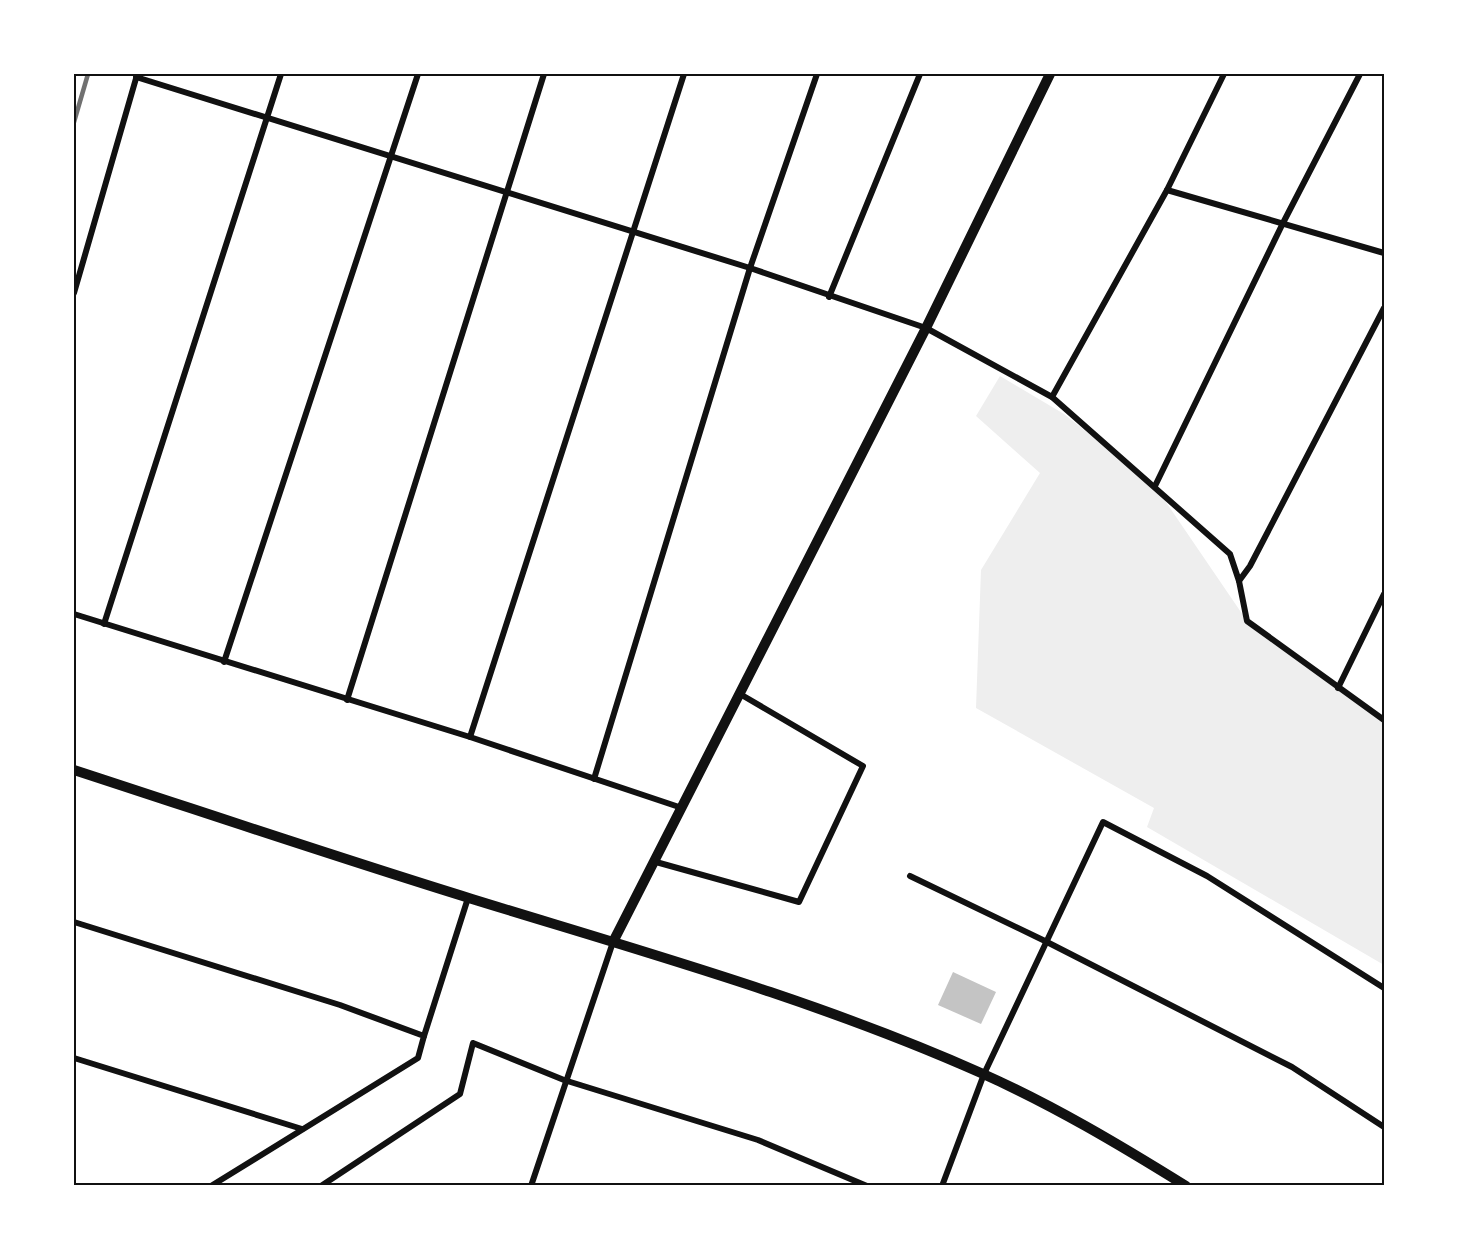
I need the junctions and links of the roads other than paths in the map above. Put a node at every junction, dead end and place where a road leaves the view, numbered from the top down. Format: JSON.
{"nodes":[{"id":1,"x":281,"y":74,"type":"edge"},
{"id":2,"x":418,"y":74,"type":"edge"},
{"id":3,"x":544,"y":74,"type":"edge"},
{"id":4,"x":684,"y":74,"type":"edge"},
{"id":5,"x":817,"y":74,"type":"edge"},
{"id":6,"x":920,"y":74,"type":"edge"},
{"id":7,"x":1050,"y":74,"type":"edge"},
{"id":8,"x":1224,"y":74,"type":"edge"},
{"id":9,"x":1360,"y":74,"type":"edge"},
{"id":10,"x":137,"y":75,"type":"edge"},
{"id":11,"x":267,"y":116,"type":"junction"},
{"id":12,"x":391,"y":155,"type":"junction"},
{"id":13,"x":1167,"y":190,"type":"junction"},
{"id":14,"x":505,"y":191,"type":"junction"},
{"id":15,"x":1283,"y":223,"type":"junction"},
{"id":16,"x":633,"y":231,"type":"junction"},
{"id":17,"x":1384,"y":253,"type":"edge"},
{"id":18,"x":750,"y":268,"type":"junction"},
{"id":19,"x":74,"y":293,"type":"edge"},
{"id":20,"x":829,"y":297,"type":"junction"},
{"id":21,"x":1384,"y":308,"type":"edge"},
{"id":22,"x":926,"y":328,"type":"junction"},
{"id":23,"x":1052,"y":397,"type":"junction"},
{"id":24,"x":1155,"y":486,"type":"junction"},
{"id":25,"x":1239,"y":581,"type":"junction"},
{"id":26,"x":1384,"y":594,"type":"edge"},
{"id":27,"x":74,"y":614,"type":"edge"},
{"id":28,"x":104,"y":624,"type":"junction"},
{"id":29,"x":224,"y":662,"type":"junction"},
{"id":30,"x":1338,"y":688,"type":"junction"},
{"id":31,"x":740,"y":694,"type":"junction"},
{"id":32,"x":347,"y":700,"type":"junction"},
{"id":33,"x":1384,"y":720,"type":"edge"},
{"id":34,"x":470,"y":737,"type":"junction"},
{"id":35,"x":74,"y":770,"type":"edge"},
{"id":36,"x":594,"y":779,"type":"junction"},
{"id":37,"x":682,"y":809,"type":"junction"},
{"id":38,"x":656,"y":862,"type":"junction"},
{"id":39,"x":910,"y":876,"type":"dead end"},
{"id":40,"x":468,"y":898,"type":"junction"},
{"id":41,"x":74,"y":922,"type":"edge"},
{"id":42,"x":1045,"y":941,"type":"junction"},
{"id":43,"x":613,"y":942,"type":"junction"},
{"id":44,"x":1384,"y":988,"type":"edge"},
{"id":45,"x":424,"y":1036,"type":"junction"},
{"id":46,"x":74,"y":1058,"type":"edge"},
{"id":47,"x":984,"y":1074,"type":"junction"},
{"id":48,"x":564,"y":1080,"type":"junction"},
{"id":49,"x":1384,"y":1127,"type":"edge"},
{"id":50,"x":302,"y":1129,"type":"junction"},
{"id":51,"x":211,"y":1185,"type":"edge"},
{"id":52,"x":321,"y":1185,"type":"edge"},
{"id":53,"x":531,"y":1185,"type":"edge"},
{"id":54,"x":867,"y":1185,"type":"edge"},
{"id":55,"x":942,"y":1185,"type":"edge"},
{"id":56,"x":1186,"y":1185,"type":"edge"}],
"edges":[{"from":1,"to":11,"type":"street"},
{"from":2,"to":12,"type":"street"},
{"from":3,"to":14,"type":"street"},
{"from":4,"to":16,"type":"street"},
{"from":5,"to":18,"type":"street"},
{"from":6,"to":20,"type":"street"},
{"from":7,"to":22,"type":"street"},
{"from":8,"to":13,"type":"street"},
{"from":9,"to":15,"type":"street"},
{"from":10,"to":11,"type":"street"},
{"from":10,"to":19,"type":"street"},
{"from":11,"to":12,"type":"street"},
{"from":11,"to":28,"type":"street"},
{"from":12,"to":14,"type":"street"},
{"from":12,"to":29,"type":"street"},
{"from":13,"to":15,"type":"street"},
{"from":13,"to":23,"type":"street"},
{"from":14,"to":16,"type":"street"},
{"from":14,"to":32,"type":"street"},
{"from":15,"to":17,"type":"street"},
{"from":15,"to":24,"type":"street"},
{"from":16,"to":18,"type":"street"},
{"from":16,"to":34,"type":"street"},
{"from":18,"to":20,"type":"street"},
{"from":18,"to":36,"type":"street"},
{"from":20,"to":22,"type":"street"},
{"from":21,"to":25,"type":"street"},
{"from":22,"to":23,"type":"street"},
{"from":22,"to":31,"type":"street"},
{"from":23,"to":24,"type":"street"},
{"from":24,"to":25,"type":"street"},
{"from":25,"to":30,"type":"street"},
{"from":26,"to":30,"type":"street"},
{"from":27,"to":28,"type":"street"},
{"from":28,"to":29,"type":"street"},
{"from":29,"to":32,"type":"street"},
{"from":30,"to":33,"type":"street"},
{"from":31,"to":37,"type":"street"},
{"from":31,"to":38,"type":"street"},
{"from":32,"to":34,"type":"street"},
{"from":34,"to":36,"type":"street"},
{"from":35,"to":40,"type":"street"},
{"from":36,"to":37,"type":"street"},
{"from":37,"to":38,"type":"street"},
{"from":38,"to":43,"type":"street"},
{"from":39,"to":42,"type":"street"},
{"from":40,"to":43,"type":"street"},
{"from":40,"to":45,"type":"street"},
{"from":41,"to":45,"type":"street"},
{"from":42,"to":44,"type":"street"},
{"from":42,"to":47,"type":"street"},
{"from":42,"to":49,"type":"street"},
{"from":43,"to":47,"type":"street"},
{"from":43,"to":48,"type":"street"},
{"from":45,"to":50,"type":"street"},
{"from":46,"to":50,"type":"street"},
{"from":47,"to":55,"type":"street"},
{"from":47,"to":56,"type":"street"},
{"from":48,"to":52,"type":"street"},
{"from":48,"to":53,"type":"street"},
{"from":48,"to":54,"type":"street"},
{"from":50,"to":51,"type":"street"}]}
